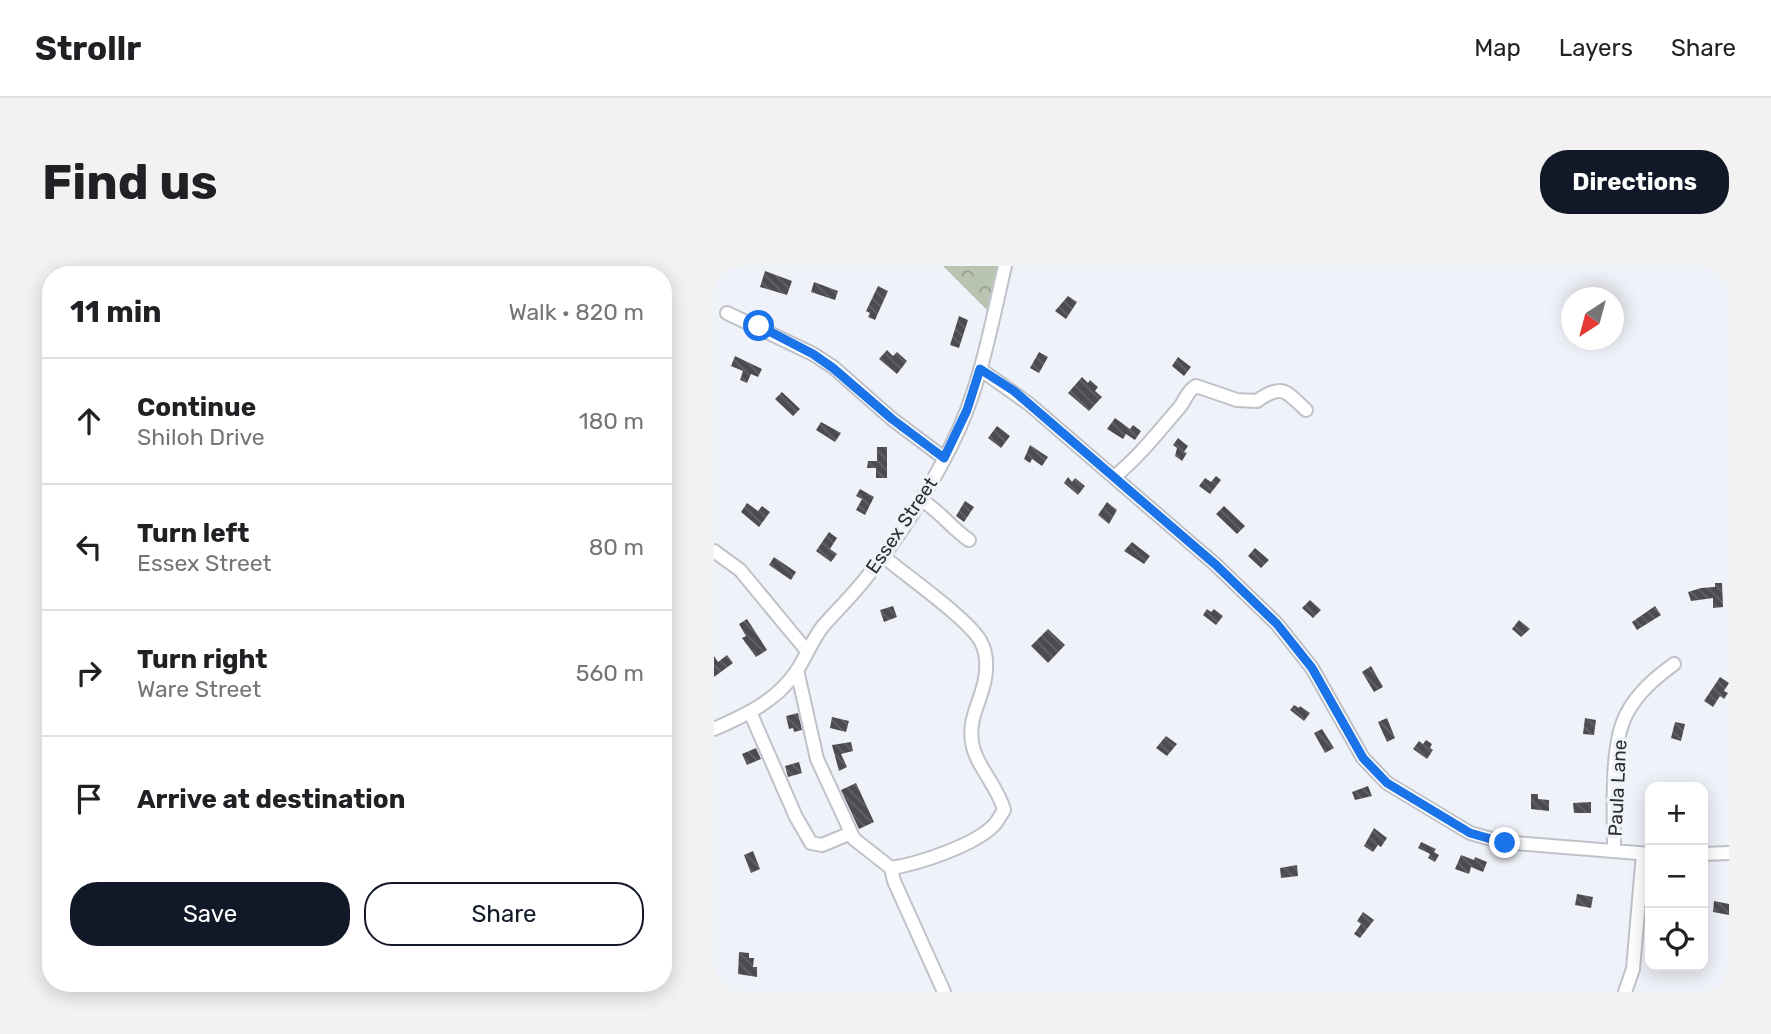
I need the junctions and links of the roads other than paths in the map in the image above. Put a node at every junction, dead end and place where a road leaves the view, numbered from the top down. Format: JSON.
{"nodes":[{"id":1,"x":1005,"y":266,"type":"edge"},
{"id":2,"x":727,"y":313,"type":"dead end"},
{"id":3,"x":980,"y":369,"type":"junction"},
{"id":4,"x":1306,"y":410,"type":"dead end"},
{"id":5,"x":944,"y":458,"type":"junction"},
{"id":6,"x":1114,"y":477,"type":"junction"},
{"id":7,"x":921,"y":500,"type":"junction"},
{"id":8,"x":968,"y":540,"type":"dead end"},
{"id":9,"x":714,"y":551,"type":"edge"},
{"id":10,"x":883,"y":556,"type":"junction"},
{"id":11,"x":807,"y":651,"type":"junction"},
{"id":12,"x":1674,"y":664,"type":"dead end"},
{"id":13,"x":797,"y":670,"type":"junction"},
{"id":14,"x":750,"y":712,"type":"junction"},
{"id":15,"x":714,"y":729,"type":"edge"},
{"id":16,"x":851,"y":833,"type":"junction"},
{"id":17,"x":1614,"y":850,"type":"junction"},
{"id":18,"x":1729,"y":853,"type":"edge"},
{"id":19,"x":1645,"y":854,"type":"edge"},
{"id":20,"x":1708,"y":855,"type":"edge"},
{"id":21,"x":891,"y":868,"type":"junction"},
{"id":22,"x":1645,"y":870,"type":"edge"},
{"id":23,"x":944,"y":992,"type":"edge"},
{"id":24,"x":1625,"y":992,"type":"edge"}],
"edges":[{"from":1,"to":3,"type":"street","name":"Essex Street"},
{"from":2,"to":5,"type":"street"},
{"from":3,"to":5,"type":"street","name":"Essex Street"},
{"from":3,"to":6,"type":"street"},
{"from":4,"to":6,"type":"street"},
{"from":5,"to":7,"type":"street","name":"Essex Street"},
{"from":6,"to":17,"type":"street"},
{"from":7,"to":8,"type":"street"},
{"from":7,"to":10,"type":"street","name":"Essex Street"},
{"from":9,"to":11,"type":"street"},
{"from":10,"to":11,"type":"street","name":"Essex Street"},
{"from":10,"to":21,"type":"street"},
{"from":11,"to":13,"type":"street","name":"Essex Street"},
{"from":12,"to":17,"type":"street","name":"Paula Lane"},
{"from":13,"to":14,"type":"street","name":"Essex Street"},
{"from":13,"to":16,"type":"street"},
{"from":14,"to":15,"type":"street","name":"Essex Street"},
{"from":14,"to":16,"type":"street"},
{"from":16,"to":21,"type":"street"},
{"from":17,"to":19,"type":"street"},
{"from":18,"to":20,"type":"street"},
{"from":21,"to":23,"type":"street"},
{"from":22,"to":24,"type":"street"}]}
